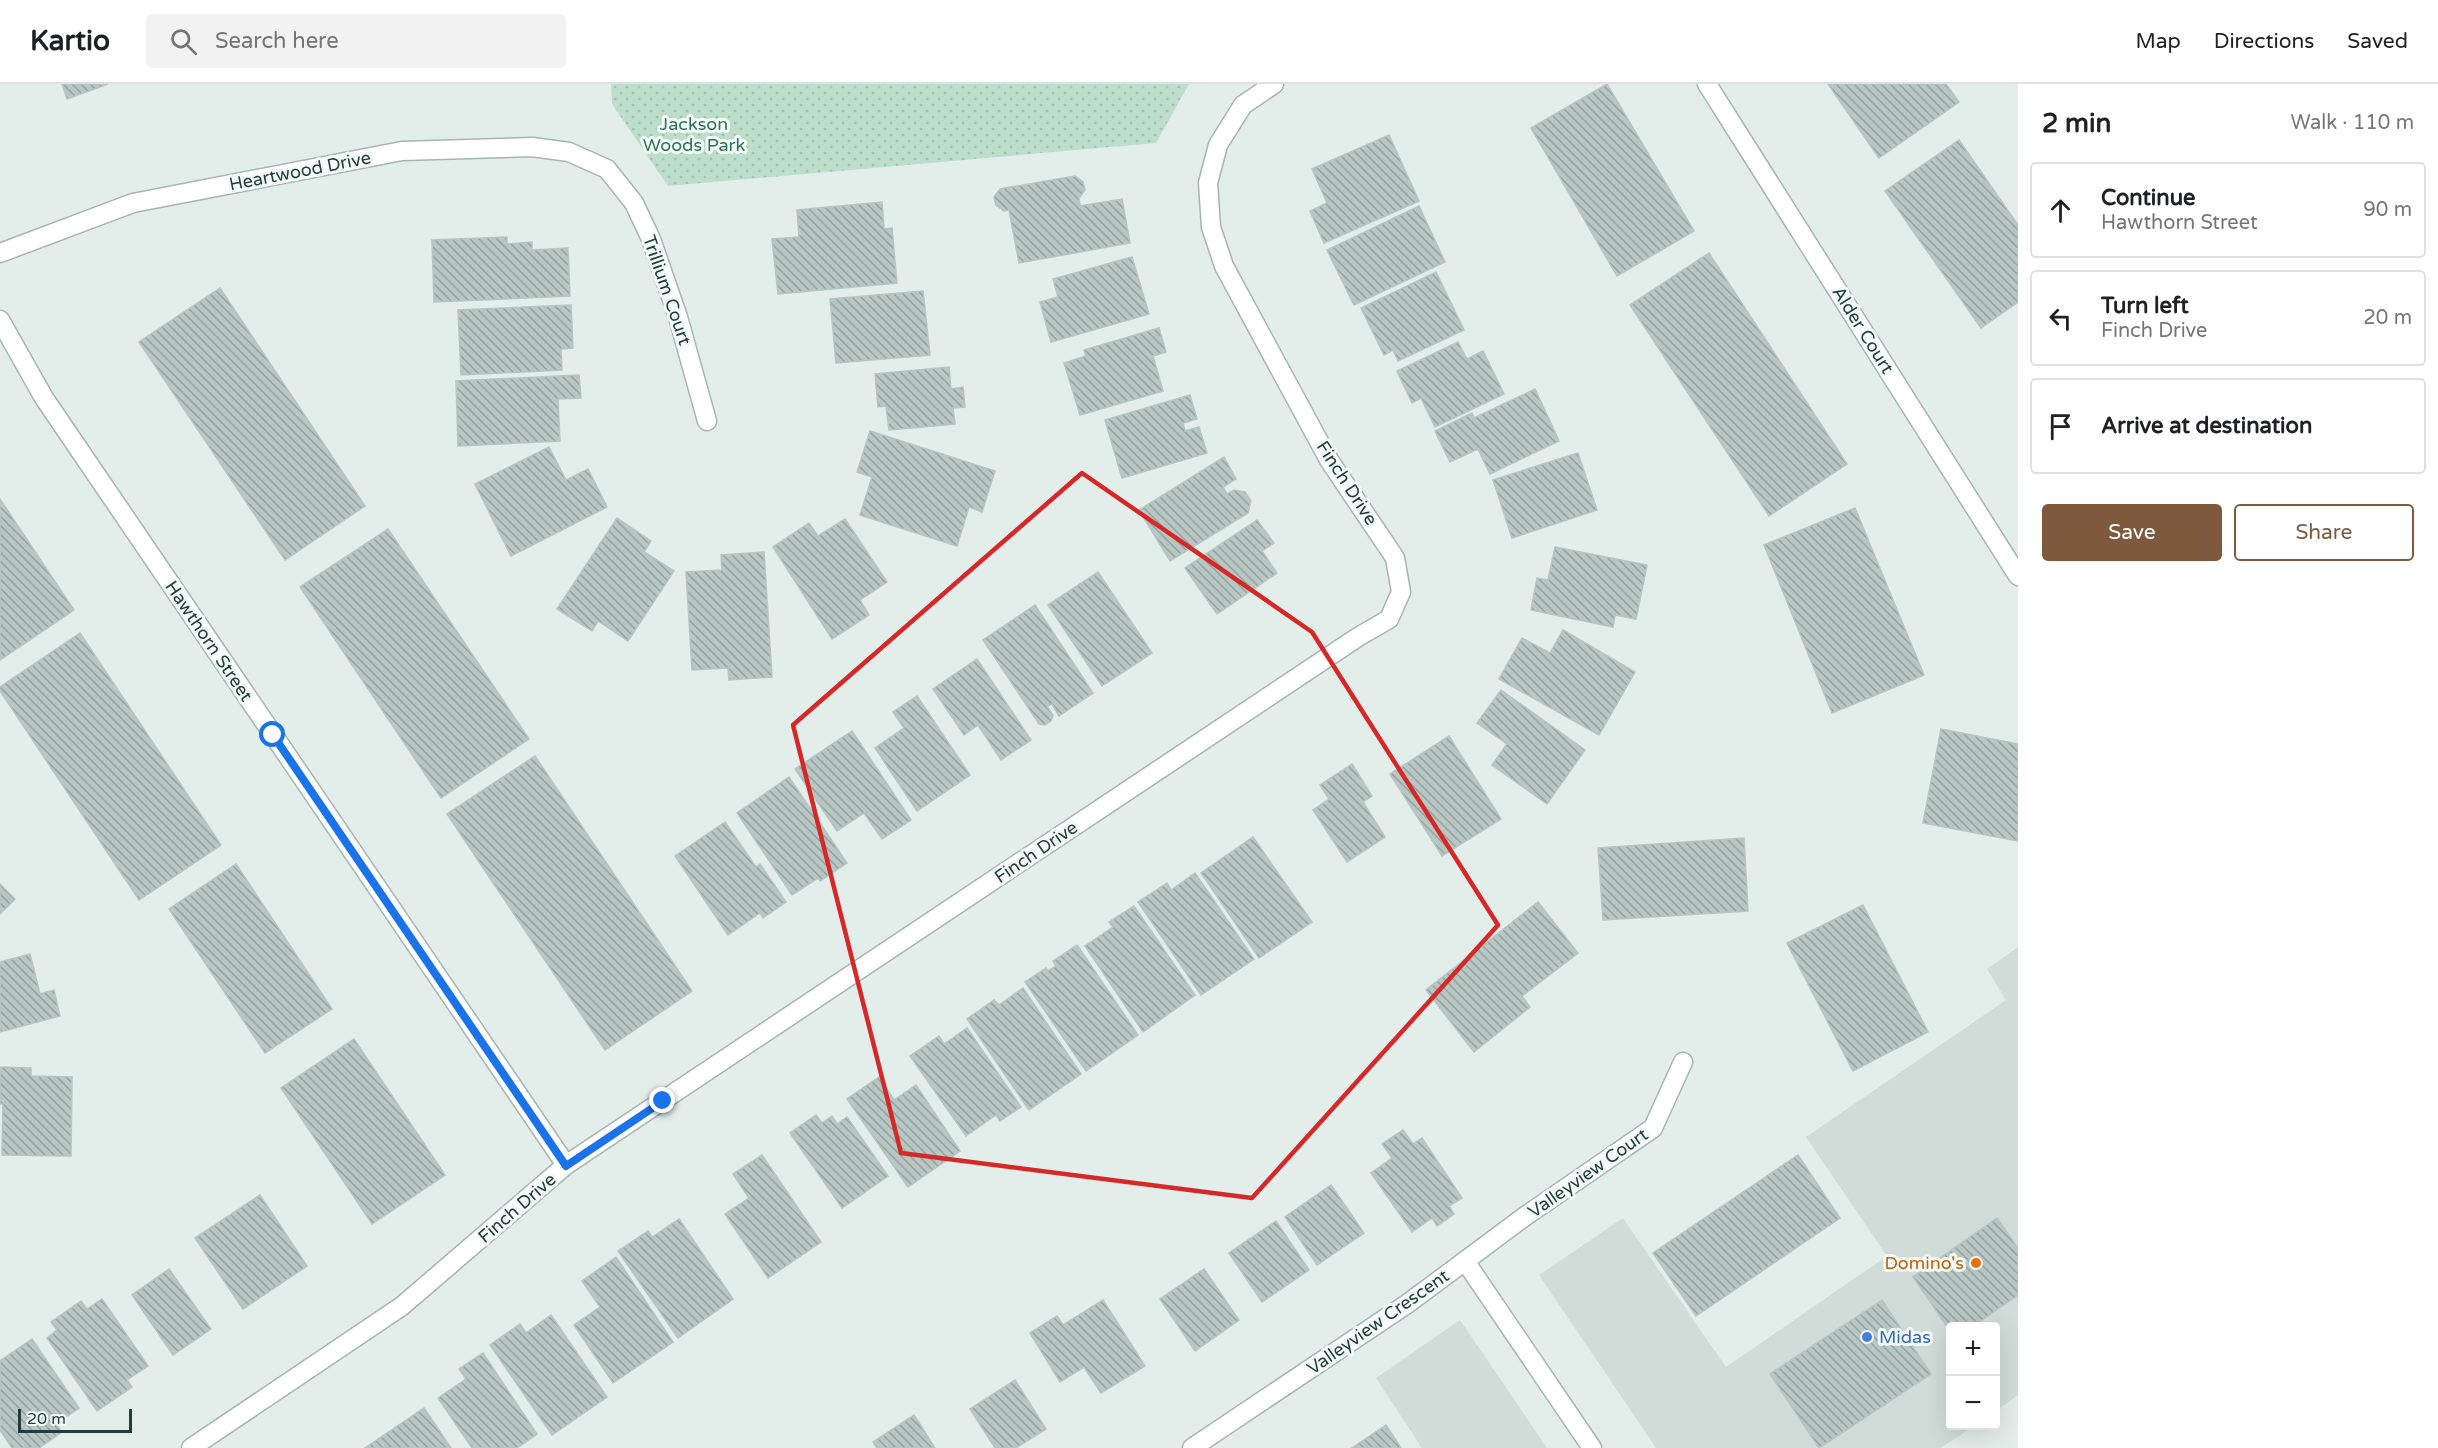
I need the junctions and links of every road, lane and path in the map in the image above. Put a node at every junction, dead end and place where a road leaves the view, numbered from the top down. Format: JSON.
{"nodes":[{"id":1,"x":1274,"y":84,"type":"edge"},
{"id":2,"x":1707,"y":84,"type":"edge"},
{"id":3,"x":607,"y":169,"type":"joint"},
{"id":4,"x":0,"y":253,"type":"edge"},
{"id":5,"x":0,"y":320,"type":"edge"},
{"id":6,"x":707,"y":421,"type":"dead end"},
{"id":7,"x":2018,"y":576,"type":"edge"},
{"id":8,"x":1683,"y":1062,"type":"dead end"},
{"id":9,"x":566,"y":1166,"type":"junction"},
{"id":10,"x":1465,"y":1261,"type":"junction"},
{"id":11,"x":191,"y":1448,"type":"edge"},
{"id":12,"x":1192,"y":1448,"type":"edge"},
{"id":13,"x":1592,"y":1448,"type":"edge"}],
"edges":[{"from":1,"to":9,"type":"street","name":"Finch Drive"},
{"from":2,"to":7,"type":"street","name":"Alder Court"},
{"from":3,"to":4,"type":"street","name":"Heartwood Drive"},
{"from":3,"to":6,"type":"street","name":"Trillium Court"},
{"from":5,"to":9,"type":"street","name":"Hawthorn Street"},
{"from":8,"to":10,"type":"street","name":"Valleyview Court"},
{"from":9,"to":11,"type":"street","name":"Finch Drive"},
{"from":10,"to":12,"type":"street","name":"Valleyview Crescent"},
{"from":10,"to":13,"type":"street","name":"Valleyview Crescent"}]}
